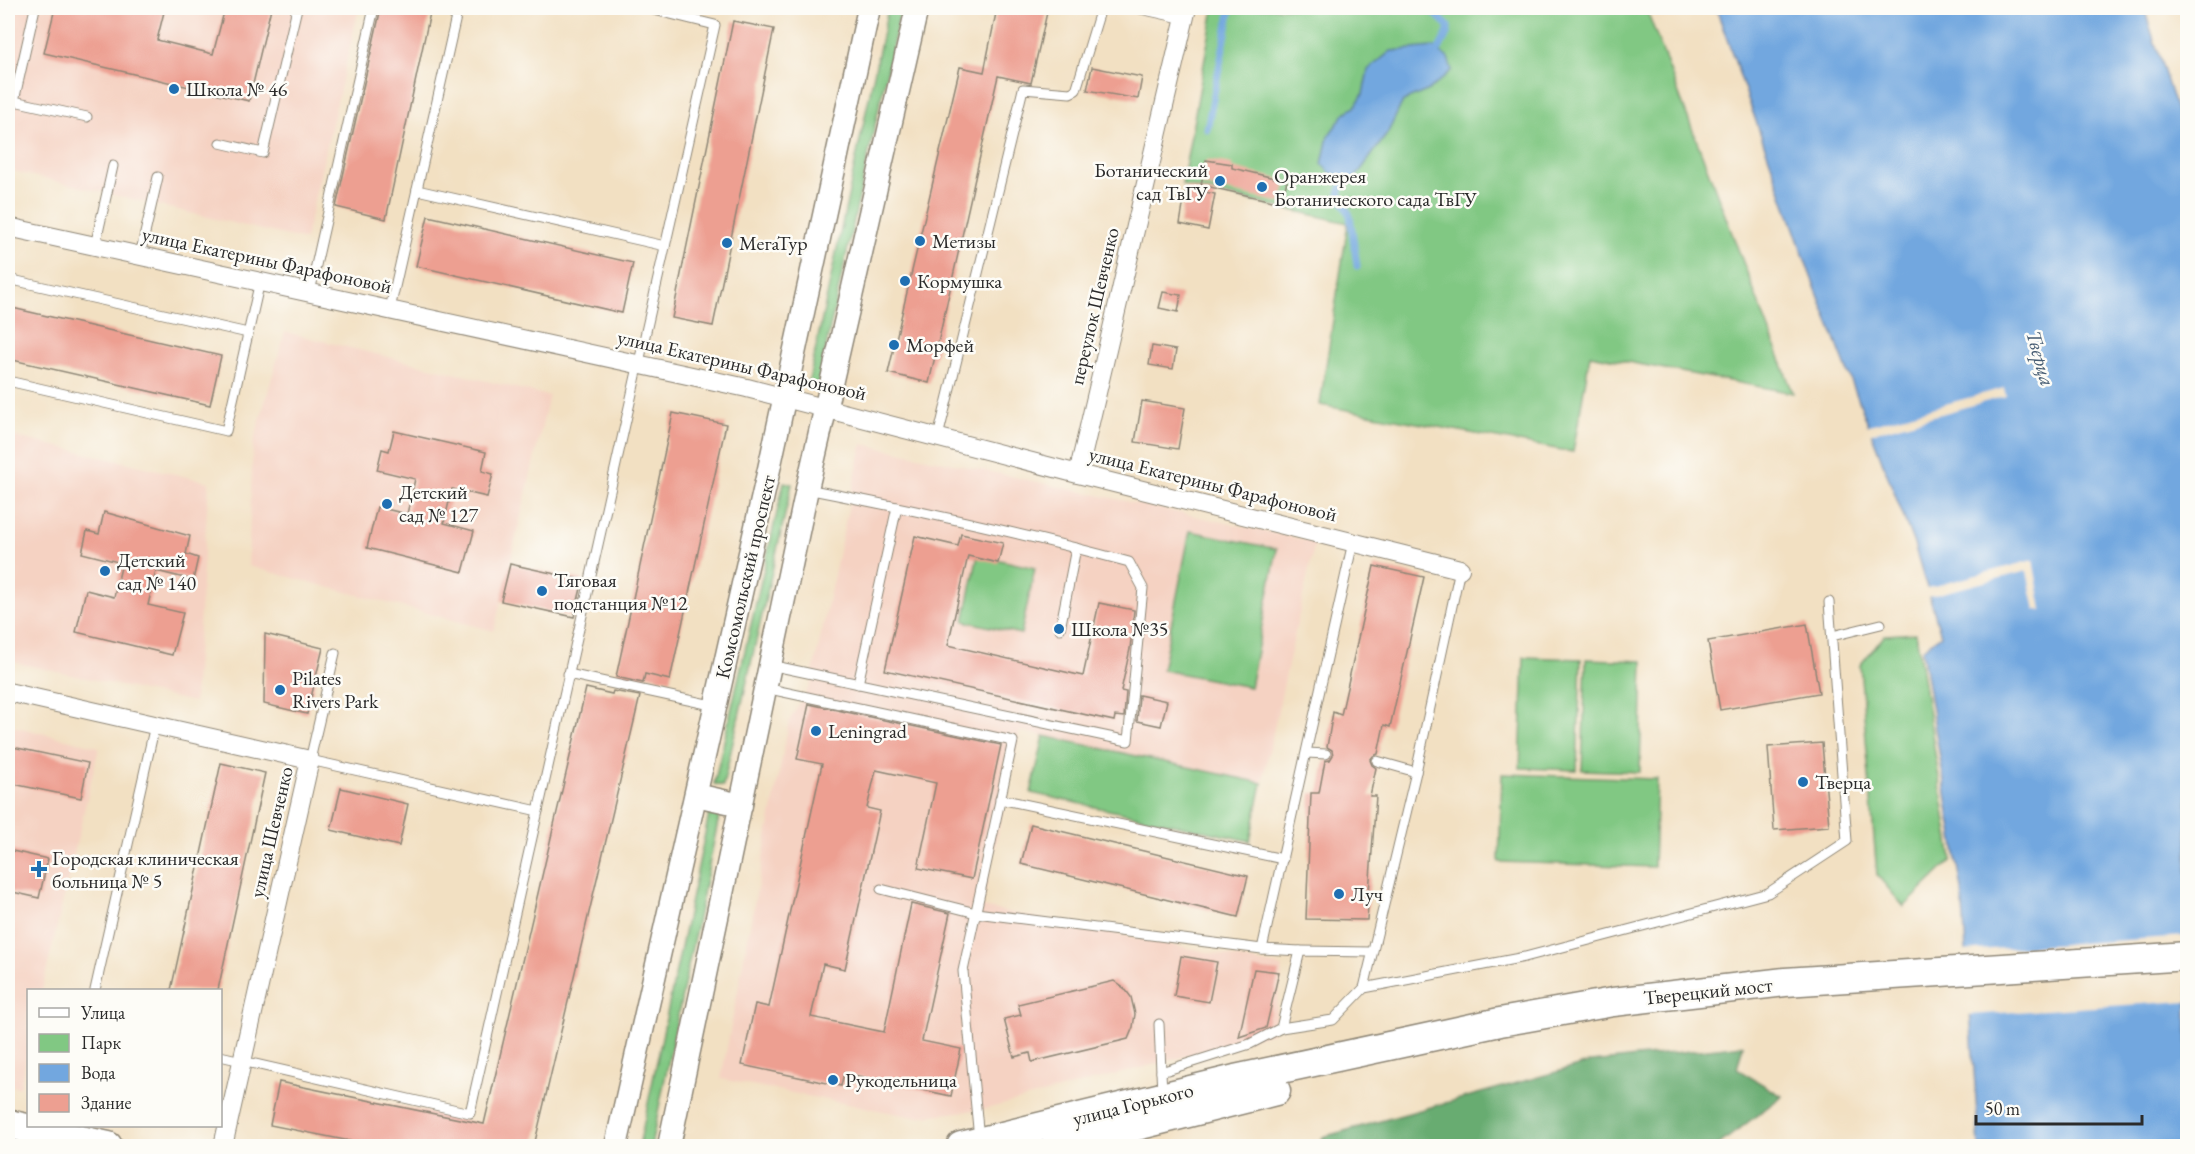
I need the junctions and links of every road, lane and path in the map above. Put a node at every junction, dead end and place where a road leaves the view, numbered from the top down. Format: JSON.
{"nodes":[{"id":1,"x":35,"y":8,"type":"edge"},
{"id":2,"x":297,"y":8,"type":"edge"},
{"id":3,"x":374,"y":8,"type":"edge"},
{"id":4,"x":458,"y":8,"type":"edge"},
{"id":5,"x":650,"y":8,"type":"edge"},
{"id":6,"x":869,"y":8,"type":"edge"},
{"id":7,"x":917,"y":8,"type":"edge"},
{"id":8,"x":1101,"y":8,"type":"edge"},
{"id":9,"x":1136,"y":8,"type":"edge"},
{"id":10,"x":1186,"y":13,"type":"edge"},
{"id":11,"x":87,"y":117,"type":"dead end"},
{"id":12,"x":220,"y":143,"type":"dead end"},
{"id":13,"x":113,"y":166,"type":"dead end"},
{"id":14,"x":158,"y":177,"type":"dead end"},
{"id":15,"x":417,"y":190,"type":"junction"},
{"id":16,"x":8,"y":227,"type":"edge"},
{"id":17,"x":95,"y":246,"type":"junction"},
{"id":18,"x":665,"y":246,"type":"junction"},
{"id":19,"x":140,"y":255,"type":"junction"},
{"id":20,"x":8,"y":279,"type":"edge"},
{"id":21,"x":260,"y":281,"type":"junction"},
{"id":22,"x":310,"y":292,"type":"junction"},
{"id":23,"x":390,"y":309,"type":"junction"},
{"id":24,"x":248,"y":333,"type":"junction"},
{"id":25,"x":639,"y":363,"type":"junction"},
{"id":26,"x":8,"y":381,"type":"edge"},
{"id":27,"x":785,"y":397,"type":"junction"},
{"id":28,"x":826,"y":407,"type":"junction"},
{"id":29,"x":938,"y":437,"type":"junction"},
{"id":30,"x":1078,"y":474,"type":"junction"},
{"id":31,"x":807,"y":489,"type":"junction"},
{"id":32,"x":897,"y":507,"type":"junction"},
{"id":33,"x":1353,"y":542,"type":"junction"},
{"id":34,"x":1076,"y":548,"type":"junction"},
{"id":35,"x":1460,"y":569,"type":"joint"},
{"id":36,"x":1829,"y":602,"type":"dead end"},
{"id":37,"x":1881,"y":624,"type":"dead end"},
{"id":38,"x":1060,"y":629,"type":"dead end"},
{"id":39,"x":1832,"y":636,"type":"junction"},
{"id":40,"x":334,"y":652,"type":"dead end"},
{"id":41,"x":770,"y":665,"type":"junction"},
{"id":42,"x":568,"y":674,"type":"junction"},
{"id":43,"x":858,"y":684,"type":"junction"},
{"id":44,"x":765,"y":688,"type":"junction"},
{"id":45,"x":8,"y":692,"type":"edge"},
{"id":46,"x":716,"y":706,"type":"junction"},
{"id":47,"x":155,"y":725,"type":"junction"},
{"id":48,"x":1307,"y":753,"type":"junction"},
{"id":49,"x":1326,"y":754,"type":"dead end"},
{"id":50,"x":310,"y":760,"type":"junction"},
{"id":51,"x":1377,"y":761,"type":"dead end"},
{"id":52,"x":1416,"y":772,"type":"junction"},
{"id":53,"x":696,"y":795,"type":"junction"},
{"id":54,"x":1000,"y":799,"type":"junction"},
{"id":55,"x":741,"y":805,"type":"junction"},
{"id":56,"x":538,"y":811,"type":"junction"},
{"id":57,"x":1283,"y":859,"type":"junction"},
{"id":58,"x":881,"y":889,"type":"dead end"},
{"id":59,"x":976,"y":912,"type":"junction"},
{"id":60,"x":1262,"y":949,"type":"junction"},
{"id":61,"x":1300,"y":951,"type":"junction"},
{"id":62,"x":1372,"y":952,"type":"junction"},
{"id":63,"x":2187,"y":956,"type":"edge"},
{"id":64,"x":2187,"y":975,"type":"edge"},
{"id":65,"x":1364,"y":988,"type":"junction"},
{"id":66,"x":95,"y":989,"type":"edge"},
{"id":67,"x":1159,"y":1024,"type":"dead end"},
{"id":68,"x":1281,"y":1028,"type":"junction"},
{"id":69,"x":222,"y":1057,"type":"edge"},
{"id":70,"x":243,"y":1062,"type":"junction"},
{"id":71,"x":1162,"y":1085,"type":"junction"},
{"id":72,"x":1238,"y":1089,"type":"junction"},
{"id":73,"x":8,"y":1124,"type":"edge"},
{"id":74,"x":970,"y":1144,"type":"edge"},
{"id":75,"x":108,"y":1146,"type":"edge"},
{"id":76,"x":223,"y":1146,"type":"edge"},
{"id":77,"x":616,"y":1146,"type":"edge"},
{"id":78,"x":669,"y":1146,"type":"edge"},
{"id":79,"x":1057,"y":1146,"type":"edge"}],
"edges":[{"from":1,"to":11,"type":"lane"},
{"from":2,"to":12,"type":"lane"},
{"from":3,"to":22,"type":"lane"},
{"from":4,"to":15,"type":"lane"},
{"from":5,"to":18,"type":"lane"},
{"from":6,"to":27,"type":"street","name":"Комсомольский проспект"},
{"from":7,"to":28,"type":"street","name":"Комсомольский проспект"},
{"from":8,"to":29,"type":"lane"},
{"from":9,"to":10,"type":"lane"},
{"from":10,"to":30,"type":"street","name":"переулок Шевченко"},
{"from":13,"to":17,"type":"lane"},
{"from":14,"to":19,"type":"lane"},
{"from":15,"to":18,"type":"lane"},
{"from":15,"to":23,"type":"lane"},
{"from":16,"to":17,"type":"street","name":"улица Екатерины Фарафоновой"},
{"from":17,"to":19,"type":"street","name":"улица Екатерины Фарафоновой"},
{"from":18,"to":25,"type":"lane"},
{"from":19,"to":21,"type":"street","name":"улица Екатерины Фарафоновой"},
{"from":20,"to":24,"type":"lane"},
{"from":21,"to":22,"type":"street","name":"улица Екатерины Фарафоновой"},
{"from":21,"to":24,"type":"lane"},
{"from":22,"to":23,"type":"street","name":"улица Екатерины Фарафоновой"},
{"from":23,"to":25,"type":"street","name":"улица Екатерины Фарафоновой"},
{"from":24,"to":26,"type":"lane"},
{"from":25,"to":27,"type":"street","name":"улица Екатерины Фарафоновой"},
{"from":25,"to":42,"type":"lane"},
{"from":27,"to":28,"type":"street","name":"улица Екатерины Фарафоновой"},
{"from":27,"to":46,"type":"street","name":"Комсомольский проспект"},
{"from":28,"to":29,"type":"street","name":"улица Екатерины Фарафоновой"},
{"from":28,"to":31,"type":"street","name":"Комсомольский проспект"},
{"from":29,"to":30,"type":"street","name":"улица Екатерины Фарафоновой"},
{"from":30,"to":33,"type":"street","name":"улица Екатерины Фарафоновой"},
{"from":31,"to":32,"type":"lane"},
{"from":31,"to":41,"type":"street","name":"Комсомольский проспект"},
{"from":32,"to":34,"type":"lane"},
{"from":32,"to":43,"type":"lane"},
{"from":33,"to":35,"type":"street","name":"улица Екатерины Фарафоновой"},
{"from":33,"to":48,"type":"lane"},
{"from":34,"to":38,"type":"lane"},
{"from":34,"to":43,"type":"lane"},
{"from":35,"to":52,"type":"lane"},
{"from":36,"to":39,"type":"lane"},
{"from":37,"to":39,"type":"lane"},
{"from":39,"to":65,"type":"lane"},
{"from":40,"to":50,"type":"lane"},
{"from":41,"to":43,"type":"lane"},
{"from":41,"to":44,"type":"street","name":"Комсомольский проспект"},
{"from":42,"to":46,"type":"lane"},
{"from":42,"to":56,"type":"lane"},
{"from":44,"to":54,"type":"lane"},
{"from":44,"to":55,"type":"street","name":"Комсомольский проспект"},
{"from":45,"to":47,"type":"street","name":"улица Шевченко"},
{"from":46,"to":53,"type":"street","name":"Комсомольский проспект"},
{"from":47,"to":50,"type":"street","name":"улица Шевченко"},
{"from":47,"to":66,"type":"lane"},
{"from":48,"to":49,"type":"lane"},
{"from":48,"to":57,"type":"lane"},
{"from":50,"to":56,"type":"lane"},
{"from":50,"to":70,"type":"street","name":"улица Шевченко"},
{"from":51,"to":52,"type":"lane"},
{"from":52,"to":62,"type":"lane"},
{"from":53,"to":55,"type":"street"},
{"from":53,"to":77,"type":"street","name":"Комсомольский проспект"},
{"from":54,"to":57,"type":"lane"},
{"from":54,"to":59,"type":"lane"},
{"from":55,"to":78,"type":"street","name":"Комсомольский проспект"},
{"from":56,"to":70,"type":"lane"},
{"from":57,"to":60,"type":"lane"},
{"from":58,"to":59,"type":"lane"},
{"from":59,"to":60,"type":"lane"},
{"from":59,"to":74,"type":"lane"},
{"from":60,"to":61,"type":"lane"},
{"from":61,"to":62,"type":"lane"},
{"from":61,"to":68,"type":"lane"},
{"from":62,"to":65,"type":"lane"},
{"from":63,"to":72,"type":"main road","name":"Тверецкий мост"},
{"from":64,"to":72,"type":"main road","name":"Тверецкий мост"},
{"from":65,"to":68,"type":"lane"},
{"from":67,"to":71,"type":"lane"},
{"from":68,"to":71,"type":"lane"},
{"from":69,"to":70,"type":"lane"},
{"from":70,"to":76,"type":"street","name":"улица Шевченко"},
{"from":71,"to":72,"type":"main road","name":"улица Горького"},
{"from":71,"to":74,"type":"main road","name":"улица Горького"},
{"from":72,"to":79,"type":"main road","name":"улица Горького"},
{"from":73,"to":75,"type":"main road"}]}
